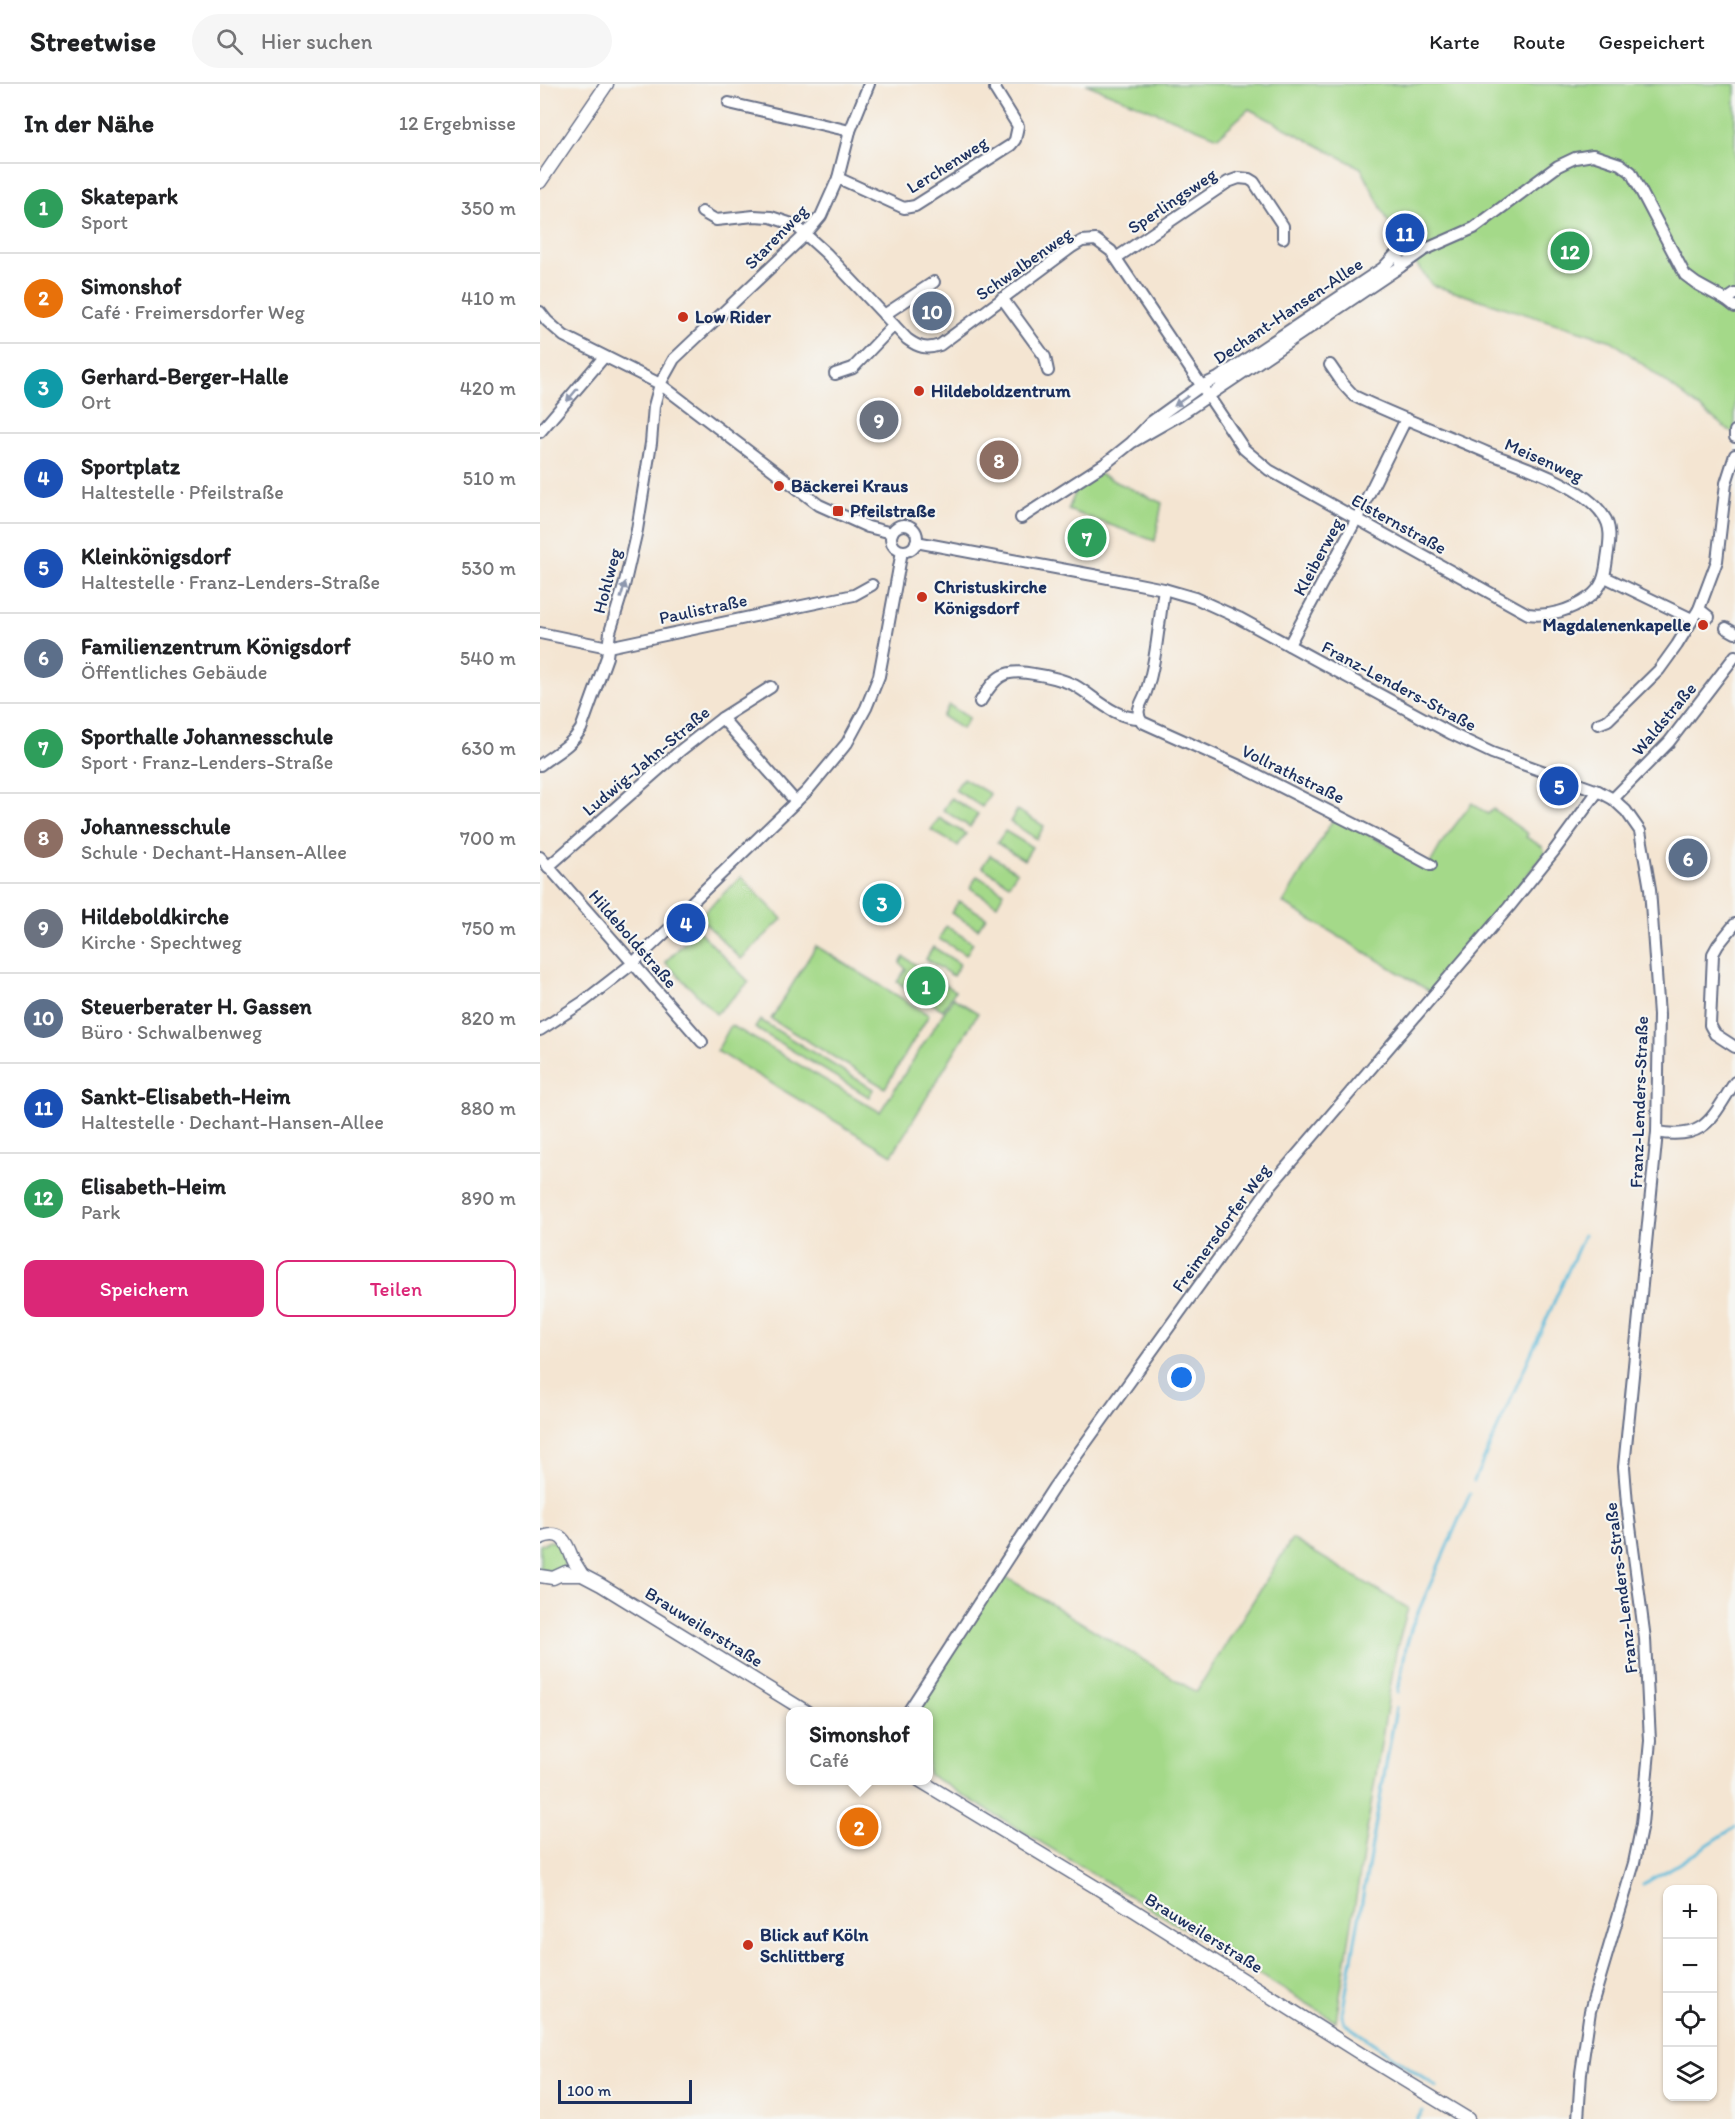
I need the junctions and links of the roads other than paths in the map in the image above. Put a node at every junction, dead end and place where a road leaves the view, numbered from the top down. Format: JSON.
{"nodes":[{"id":1,"x":607,"y":84,"type":"edge"},
{"id":2,"x":869,"y":84,"type":"edge"},
{"id":3,"x":995,"y":84,"type":"edge"},
{"id":4,"x":729,"y":103,"type":"dead end"},
{"id":5,"x":850,"y":131,"type":"junction"},
{"id":6,"x":838,"y":178,"type":"junction"},
{"id":7,"x":540,"y":182,"type":"edge"},
{"id":8,"x":702,"y":212,"type":"dead end"},
{"id":9,"x":806,"y":235,"type":"junction"},
{"id":10,"x":1283,"y":238,"type":"dead end"},
{"id":11,"x":1116,"y":258,"type":"junction"},
{"id":12,"x":1400,"y":267,"type":"junction"},
{"id":13,"x":934,"y":282,"type":"dead end"},
{"id":14,"x":1002,"y":298,"type":"junction"},
{"id":15,"x":1732,"y":300,"type":"edge"},
{"id":16,"x":540,"y":312,"type":"edge"},
{"id":17,"x":884,"y":315,"type":"junction"},
{"id":18,"x":894,"y":325,"type":"junction"},
{"id":19,"x":604,"y":357,"type":"junction"},
{"id":20,"x":1330,"y":365,"type":"dead end"},
{"id":21,"x":1048,"y":371,"type":"dead end"},
{"id":22,"x":835,"y":374,"type":"dead end"},
{"id":23,"x":660,"y":384,"type":"junction"},
{"id":24,"x":1202,"y":386,"type":"junction"},
{"id":25,"x":1208,"y":396,"type":"junction"},
{"id":26,"x":1406,"y":419,"type":"junction"},
{"id":27,"x":1735,"y":431,"type":"edge"},
{"id":28,"x":540,"y":432,"type":"edge"},
{"id":29,"x":1735,"y":437,"type":"edge"},
{"id":30,"x":1131,"y":443,"type":"junction"},
{"id":31,"x":1735,"y":455,"type":"edge"},
{"id":32,"x":1021,"y":518,"type":"dead end"},
{"id":33,"x":1356,"y":520,"type":"junction"},
{"id":34,"x":892,"y":533,"type":"junction"},
{"id":35,"x":916,"y":542,"type":"junction"},
{"id":36,"x":902,"y":551,"type":"junction"},
{"id":37,"x":1605,"y":577,"type":"junction"},
{"id":38,"x":872,"y":585,"type":"dead end"},
{"id":39,"x":1164,"y":589,"type":"junction"},
{"id":40,"x":1699,"y":609,"type":"junction"},
{"id":41,"x":1709,"y":617,"type":"dead end"},
{"id":42,"x":1692,"y":619,"type":"junction"},
{"id":43,"x":540,"y":633,"type":"edge"},
{"id":44,"x":1289,"y":645,"type":"junction"},
{"id":45,"x":608,"y":647,"type":"junction"},
{"id":46,"x":1735,"y":656,"type":"edge"},
{"id":47,"x":771,"y":687,"type":"dead end"},
{"id":48,"x":980,"y":702,"type":"dead end"},
{"id":49,"x":722,"y":718,"type":"junction"},
{"id":50,"x":1139,"y":718,"type":"junction"},
{"id":51,"x":1598,"y":724,"type":"dead end"},
{"id":52,"x":540,"y":765,"type":"edge"},
{"id":53,"x":1598,"y":791,"type":"junction"},
{"id":54,"x":1613,"y":799,"type":"junction"},
{"id":55,"x":796,"y":802,"type":"junction"},
{"id":56,"x":540,"y":857,"type":"edge"},
{"id":57,"x":1431,"y":866,"type":"dead end"},
{"id":58,"x":548,"y":867,"type":"junction"},
{"id":59,"x":1735,"y":924,"type":"edge"},
{"id":60,"x":632,"y":964,"type":"junction"},
{"id":61,"x":540,"y":1030,"type":"edge"},
{"id":62,"x":702,"y":1042,"type":"dead end"},
{"id":63,"x":1735,"y":1047,"type":"edge"},
{"id":64,"x":1735,"y":1082,"type":"edge"},
{"id":65,"x":1658,"y":1132,"type":"junction"},
{"id":66,"x":540,"y":1538,"type":"edge"},
{"id":67,"x":572,"y":1557,"type":"junction"},
{"id":68,"x":562,"y":1575,"type":"junction"},
{"id":69,"x":582,"y":1575,"type":"junction"},
{"id":70,"x":543,"y":1579,"type":"edge"},
{"id":71,"x":799,"y":1707,"type":"edge"},
{"id":72,"x":911,"y":1707,"type":"edge"},
{"id":73,"x":927,"y":1785,"type":"edge"},
{"id":74,"x":1468,"y":2119,"type":"edge"},
{"id":75,"x":1578,"y":2119,"type":"edge"}],
"edges":[{"from":1,"to":7,"type":"main road"},
{"from":2,"to":5,"type":"street","name":"Starenweg"},
{"from":3,"to":6,"type":"street","name":"Lerchenweg"},
{"from":4,"to":5,"type":"street"},
{"from":5,"to":6,"type":"street","name":"Starenweg"},
{"from":6,"to":9,"type":"street","name":"Starenweg"},
{"from":8,"to":9,"type":"street","name":"Schwalbenweg"},
{"from":9,"to":17,"type":"street","name":"Schwalbenweg"},
{"from":9,"to":23,"type":"street","name":"Starenweg"},
{"from":10,"to":11,"type":"street","name":"Sperlingsweg"},
{"from":11,"to":14,"type":"street","name":"Schwalbenweg"},
{"from":11,"to":24,"type":"street","name":"Schwalbenweg"},
{"from":12,"to":15,"type":"street"},
{"from":12,"to":24,"type":"street","name":"Dechant-Hansen-Allee"},
{"from":12,"to":25,"type":"street","name":"Dechant-Hansen-Allee"},
{"from":13,"to":17,"type":"street"},
{"from":14,"to":18,"type":"street","name":"Schwalbenweg"},
{"from":14,"to":21,"type":"street"},
{"from":16,"to":19,"type":"street"},
{"from":17,"to":18,"type":"street","name":"Schwalbenweg"},
{"from":18,"to":22,"type":"street"},
{"from":19,"to":23,"type":"street"},
{"from":19,"to":28,"type":"street","one_way":true},
{"from":20,"to":26,"type":"street","name":"Meisenweg"},
{"from":23,"to":34,"type":"street"},
{"from":45,"to":23,"type":"street","name":"Hohlweg","one_way":true},
{"from":24,"to":25,"type":"street","name":"Elsternstraße"},
{"from":24,"to":30,"type":"street","name":"Dechant-Hansen-Allee","one_way":true},
{"from":25,"to":30,"type":"street","name":"Dechant-Hansen-Allee"},
{"from":25,"to":33,"type":"street","name":"Elsternstraße"},
{"from":26,"to":33,"type":"street","name":"Kleiberweg"},
{"from":26,"to":37,"type":"street","name":"Meisenweg"},
{"from":27,"to":29,"type":"street"},
{"from":30,"to":32,"type":"street","name":"Dechant-Hansen-Allee"},
{"from":31,"to":40,"type":"street"},
{"from":33,"to":37,"type":"street","name":"Elsternstraße"},
{"from":33,"to":44,"type":"street","name":"Kleiberweg"},
{"from":34,"to":35,"type":"street"},
{"from":34,"to":36,"type":"street"},
{"from":35,"to":36,"type":"street"},
{"from":35,"to":39,"type":"street","name":"Franz-Lenders-Straße"},
{"from":36,"to":55,"type":"street"},
{"from":37,"to":42,"type":"street"},
{"from":38,"to":45,"type":"street","name":"Paulistraße"},
{"from":39,"to":44,"type":"street","name":"Franz-Lenders-Straße"},
{"from":39,"to":50,"type":"street"},
{"from":40,"to":41,"type":"street"},
{"from":40,"to":42,"type":"street"},
{"from":42,"to":51,"type":"street"},
{"from":43,"to":45,"type":"street","name":"Paulistraße"},
{"from":44,"to":53,"type":"street","name":"Franz-Lenders-Straße"},
{"from":45,"to":52,"type":"street","name":"Hohlweg"},
{"from":46,"to":54,"type":"street","name":"Waldstraße"},
{"from":47,"to":49,"type":"street","name":"Ludwig-Jahn-Straße"},
{"from":48,"to":50,"type":"street","name":"Vollrathstraße"},
{"from":49,"to":55,"type":"street"},
{"from":49,"to":58,"type":"street","name":"Ludwig-Jahn-Straße"},
{"from":50,"to":57,"type":"street","name":"Vollrathstraße"},
{"from":53,"to":54,"type":"street","name":"Franz-Lenders-Straße"},
{"from":53,"to":72,"type":"street","name":"Freimersdorfer Weg"},
{"from":54,"to":65,"type":"street","name":"Franz-Lenders-Straße"},
{"from":55,"to":60,"type":"street"},
{"from":56,"to":58,"type":"street","name":"Hildeboldstraße"},
{"from":58,"to":60,"type":"street","name":"Hildeboldstraße"},
{"from":59,"to":63,"type":"street"},
{"from":60,"to":61,"type":"street"},
{"from":60,"to":62,"type":"street","name":"Hildeboldstraße"},
{"from":64,"to":65,"type":"street"},
{"from":65,"to":75,"type":"street","name":"Franz-Lenders-Straße"},
{"from":66,"to":67,"type":"main road","name":"Brauweilerstraße"},
{"from":67,"to":68,"type":"main road"},
{"from":67,"to":69,"type":"main road","name":"Brauweilerstraße"},
{"from":68,"to":69,"type":"main road"},
{"from":68,"to":70,"type":"main road"},
{"from":69,"to":71,"type":"main road","name":"Brauweilerstraße"},
{"from":73,"to":74,"type":"main road","name":"Brauweilerstraße"}]}
